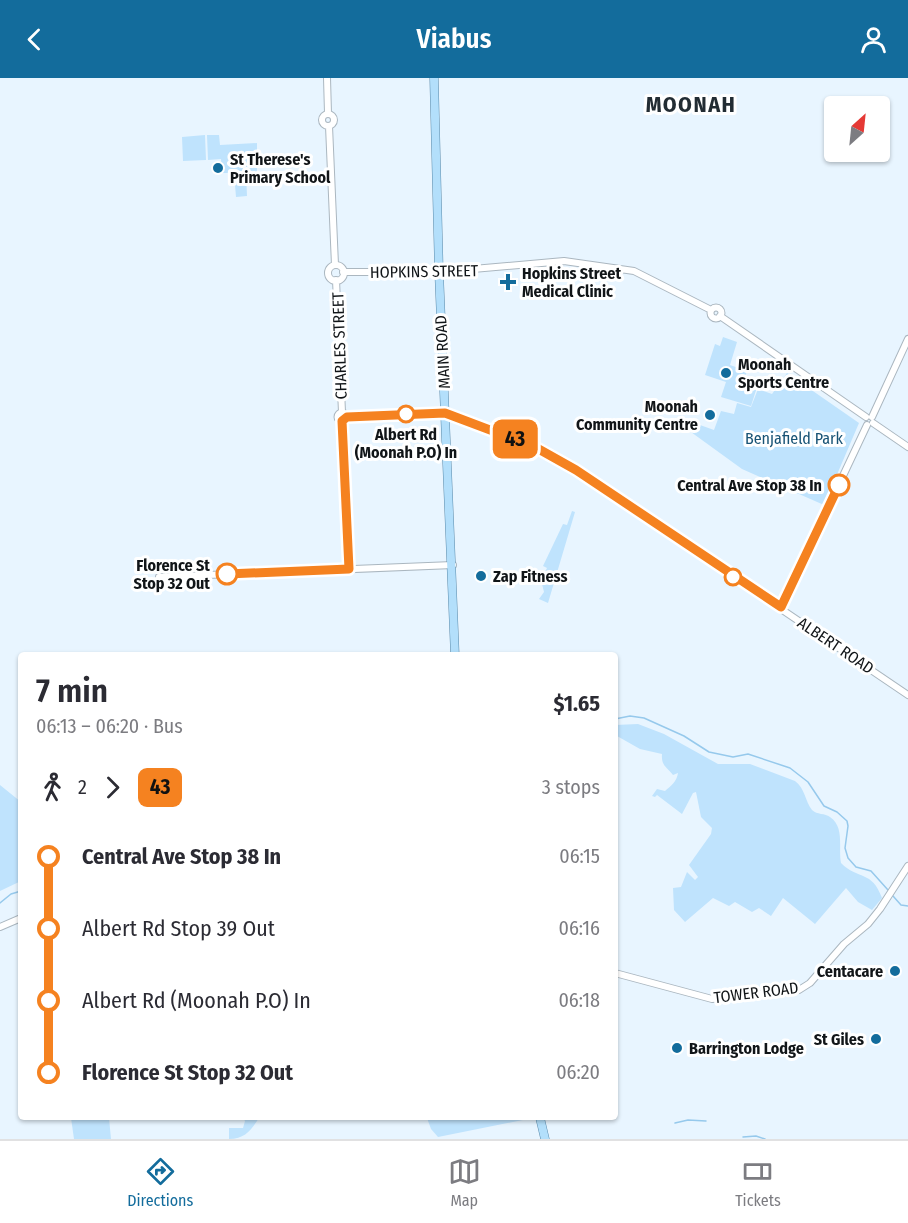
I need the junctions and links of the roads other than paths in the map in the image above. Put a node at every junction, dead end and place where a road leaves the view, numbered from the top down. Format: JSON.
{"nodes":[{"id":1,"x":327,"y":78,"type":"edge"},
{"id":2,"x":435,"y":80,"type":"edge"},
{"id":3,"x":335,"y":265,"type":"junction"},
{"id":4,"x":343,"y":272,"type":"junction"},
{"id":5,"x":439,"y":272,"type":"junction"},
{"id":6,"x":336,"y":280,"type":"junction"},
{"id":7,"x":908,"y":339,"type":"edge"},
{"id":8,"x":445,"y":413,"type":"junction"},
{"id":9,"x":344,"y":417,"type":"junction"},
{"id":10,"x":870,"y":421,"type":"junction"},
{"id":11,"x":908,"y":447,"type":"edge"},
{"id":12,"x":453,"y":565,"type":"junction"},
{"id":13,"x":349,"y":569,"type":"junction"},
{"id":14,"x":159,"y":577,"type":"dead end"},
{"id":15,"x":781,"y":607,"type":"junction"},
{"id":16,"x":455,"y":652,"type":"edge"},
{"id":17,"x":908,"y":694,"type":"edge"},
{"id":18,"x":908,"y":866,"type":"edge"},
{"id":19,"x":18,"y":919,"type":"edge"},
{"id":20,"x":0,"y":927,"type":"edge"},
{"id":21,"x":618,"y":974,"type":"edge"},
{"id":22,"x":540,"y":1120,"type":"edge"},
{"id":23,"x":545,"y":1139,"type":"edge"}],
"edges":[{"from":1,"to":3,"type":"street"},
{"from":2,"to":5,"type":"main road","name":"MAIN ROAD"},
{"from":3,"to":4,"type":"street"},
{"from":3,"to":6,"type":"street"},
{"from":4,"to":5,"type":"street","name":"HOPKINS STREET"},
{"from":4,"to":6,"type":"street"},
{"from":5,"to":8,"type":"main road","name":"MAIN ROAD"},
{"from":5,"to":10,"type":"street","name":"HOPKINS STREET"},
{"from":6,"to":9,"type":"street","name":"CHARLES STREET"},
{"from":7,"to":10,"type":"street"},
{"from":8,"to":9,"type":"street","name":"ALBERT ROAD"},
{"from":8,"to":12,"type":"main road","name":"MAIN ROAD"},
{"from":8,"to":15,"type":"street","name":"ALBERT ROAD"},
{"from":9,"to":13,"type":"street","name":"CHARLES STREET"},
{"from":10,"to":11,"type":"street"},
{"from":10,"to":15,"type":"street"},
{"from":12,"to":13,"type":"street"},
{"from":12,"to":16,"type":"main road","name":"MAIN ROAD"},
{"from":13,"to":14,"type":"street"},
{"from":15,"to":17,"type":"street","name":"ALBERT ROAD"},
{"from":18,"to":21,"type":"street","name":"TOWER ROAD"},
{"from":19,"to":20,"type":"street"},
{"from":22,"to":23,"type":"main road"}]}
